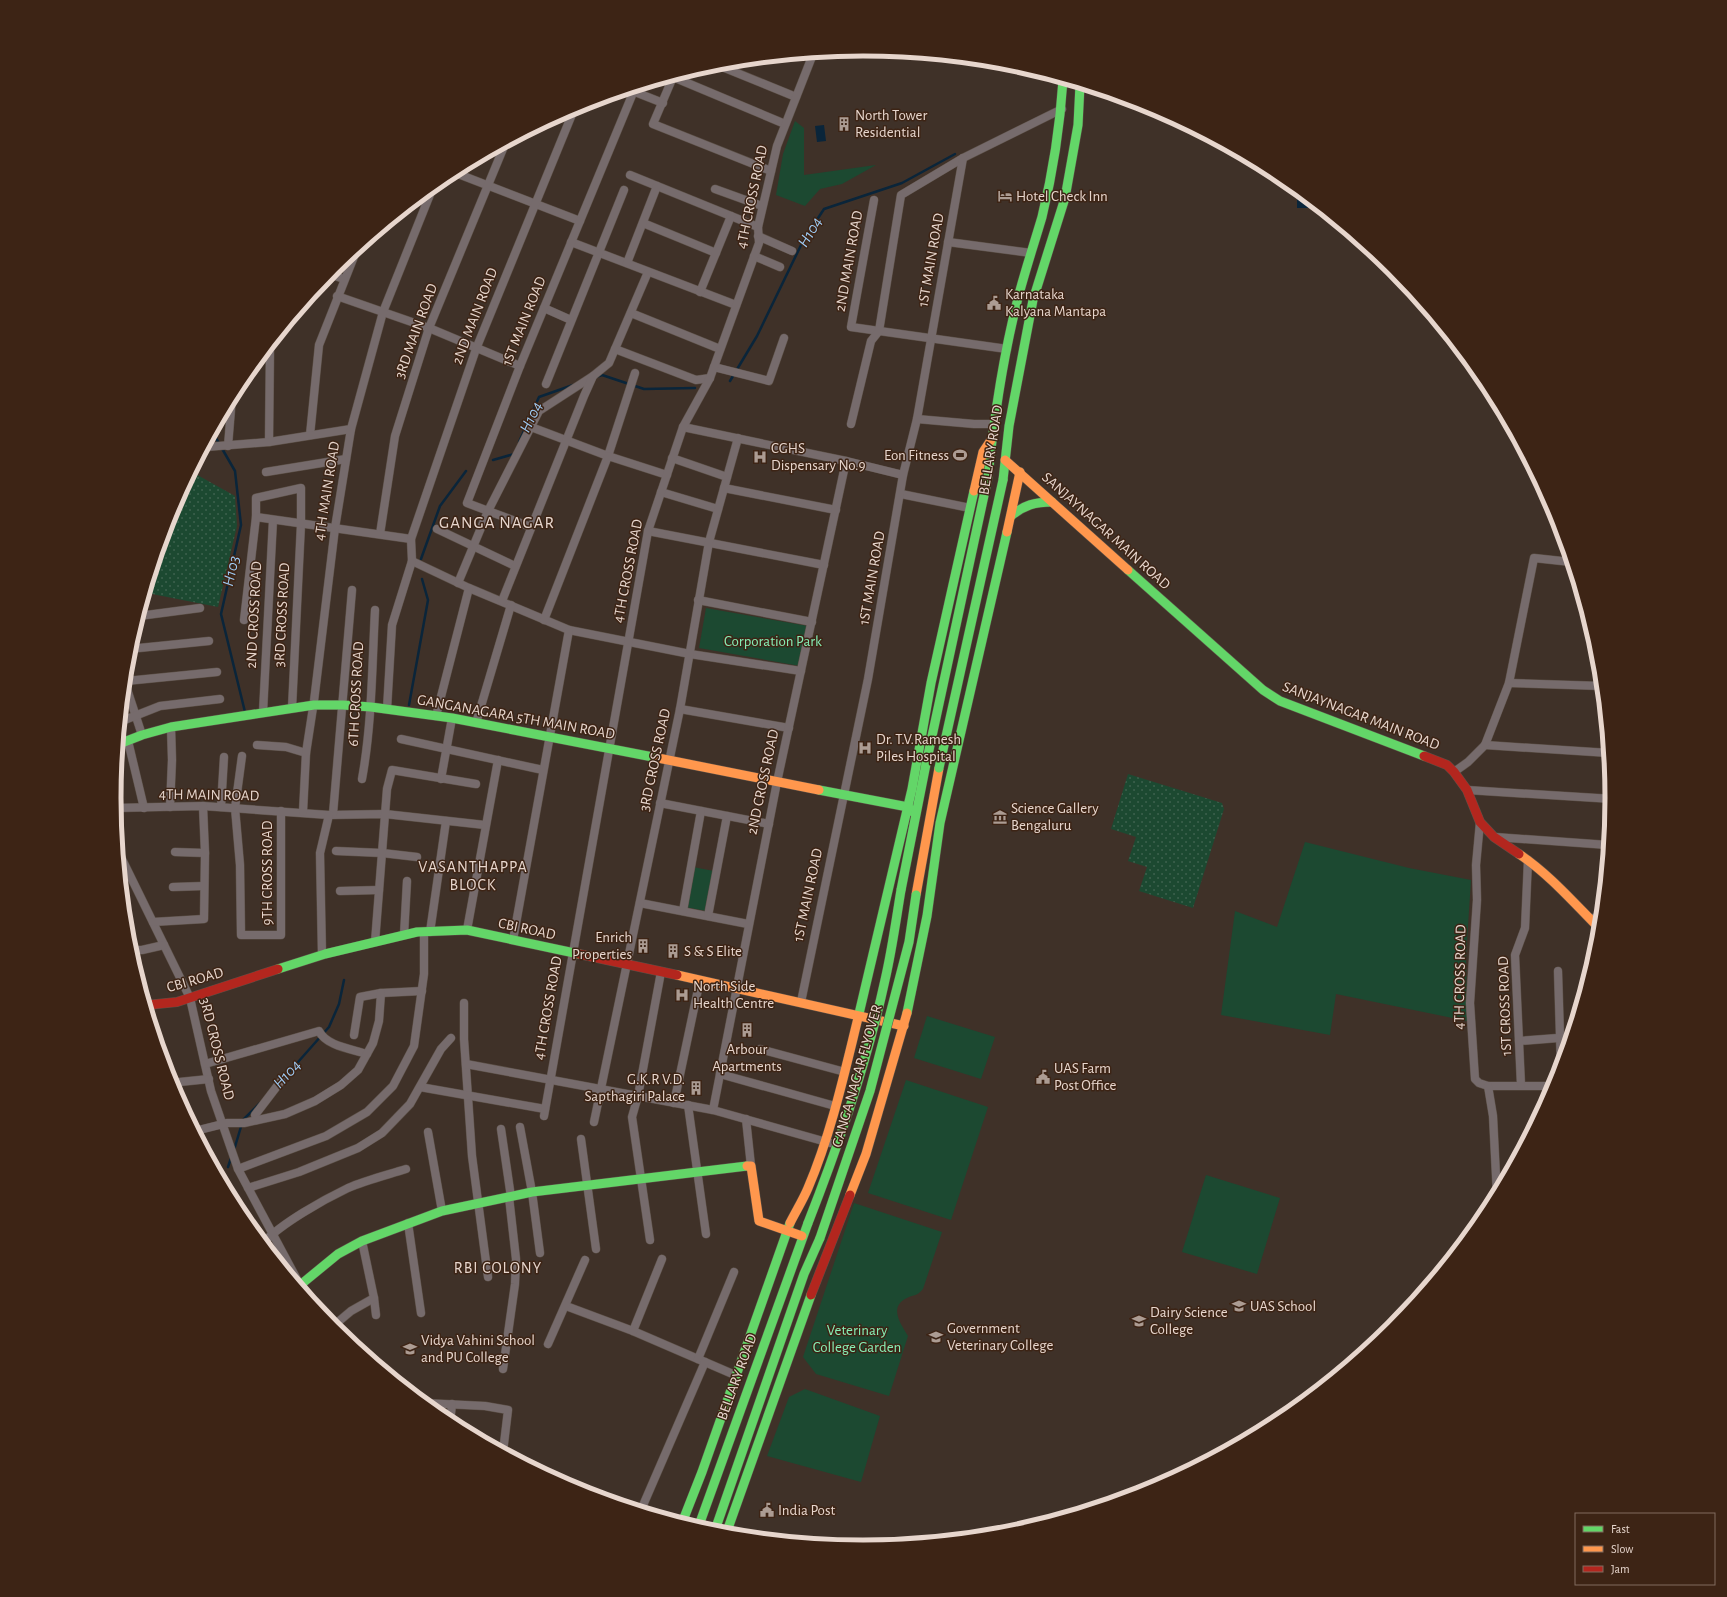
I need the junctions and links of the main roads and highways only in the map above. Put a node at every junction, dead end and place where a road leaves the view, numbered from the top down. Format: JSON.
{"nodes":[{"id":1,"x":1063,"y":83,"type":"edge"},
{"id":2,"x":1080,"y":88,"type":"edge"},
{"id":3,"x":991,"y":440,"type":"junction"},
{"id":4,"x":1005,"y":460,"type":"junction"},
{"id":5,"x":1018,"y":470,"type":"junction"},
{"id":6,"x":1052,"y":502,"type":"junction"},
{"id":7,"x":1010,"y":516,"type":"junction"},
{"id":8,"x":962,"y":547,"type":"junction"},
{"id":9,"x":999,"y":555,"type":"junction"},
{"id":10,"x":954,"y":578,"type":"junction"},
{"id":11,"x":995,"y":587,"type":"junction"},
{"id":12,"x":123,"y":742,"type":"edge"},
{"id":13,"x":908,"y":807,"type":"junction"},
{"id":14,"x":916,"y":814,"type":"junction"},
{"id":15,"x":929,"y":821,"type":"junction"},
{"id":16,"x":940,"y":823,"type":"junction"},
{"id":17,"x":1595,"y":923,"type":"edge"},
{"id":18,"x":150,"y":1005,"type":"edge"},
{"id":19,"x":858,"y":1016,"type":"junction"},
{"id":20,"x":904,"y":1026,"type":"junction"},
{"id":21,"x":786,"y":1230,"type":"junction"},
{"id":22,"x":802,"y":1236,"type":"junction"},
{"id":23,"x":301,"y":1284,"type":"edge"},
{"id":24,"x":784,"y":1331,"type":"junction"},
{"id":25,"x":796,"y":1335,"type":"junction"},
{"id":26,"x":684,"y":1519,"type":"edge"},
{"id":27,"x":700,"y":1523,"type":"edge"},
{"id":28,"x":716,"y":1526,"type":"edge"},
{"id":29,"x":728,"y":1528,"type":"edge"}],
"edges":[{"from":1,"to":3,"type":"main road","name":"BELLARY ROAD"},
{"from":2,"to":4,"type":"main road","name":"BELLARY ROAD"},
{"from":3,"to":8,"type":"main road"},
{"from":3,"to":14,"type":"main road","name":"BELLARY ROAD","bridge":true},
{"from":4,"to":5,"type":"main road","name":"SANJAYNAGAR MAIN ROAD"},
{"from":4,"to":15,"type":"main road","name":"BELLARY ROAD","bridge":true},
{"from":5,"to":6,"type":"main road","name":"SANJAYNAGAR MAIN ROAD"},
{"from":5,"to":7,"type":"main road"},
{"from":5,"to":9,"type":"main road"},
{"from":6,"to":7,"type":"main road"},
{"from":6,"to":17,"type":"main road","name":"SANJAYNAGAR MAIN ROAD"},
{"from":7,"to":9,"type":"main road"},
{"from":8,"to":9,"type":"main road"},
{"from":8,"to":10,"type":"main road"},
{"from":9,"to":11,"type":"main road"},
{"from":10,"to":11,"type":"main road"},
{"from":10,"to":13,"type":"main road"},
{"from":11,"to":16,"type":"main road"},
{"from":12,"to":13,"type":"main road","name":"GANGANAGARA 5TH MAIN ROAD"},
{"from":13,"to":14,"type":"main road"},
{"from":13,"to":19,"type":"main road"},
{"from":14,"to":22,"type":"main road","name":"GANGA NAGAR FLYOVER","bridge":true},
{"from":15,"to":16,"type":"main road"},
{"from":15,"to":24,"type":"main road","name":"GANGA NAGAR FLYOVER","bridge":true},
{"from":16,"to":20,"type":"main road"},
{"from":18,"to":19,"type":"main road","name":"CBI ROAD"},
{"from":19,"to":20,"type":"main road","name":"CBI ROAD"},
{"from":19,"to":21,"type":"main road"},
{"from":20,"to":25,"type":"main road"},
{"from":21,"to":22,"type":"main road"},
{"from":21,"to":23,"type":"main road"},
{"from":21,"to":26,"type":"main road"},
{"from":22,"to":27,"type":"main road","name":"BELLARY ROAD"},
{"from":24,"to":25,"type":"main road"},
{"from":24,"to":28,"type":"main road","name":"BELLARY ROAD"},
{"from":25,"to":29,"type":"main road"}]}
